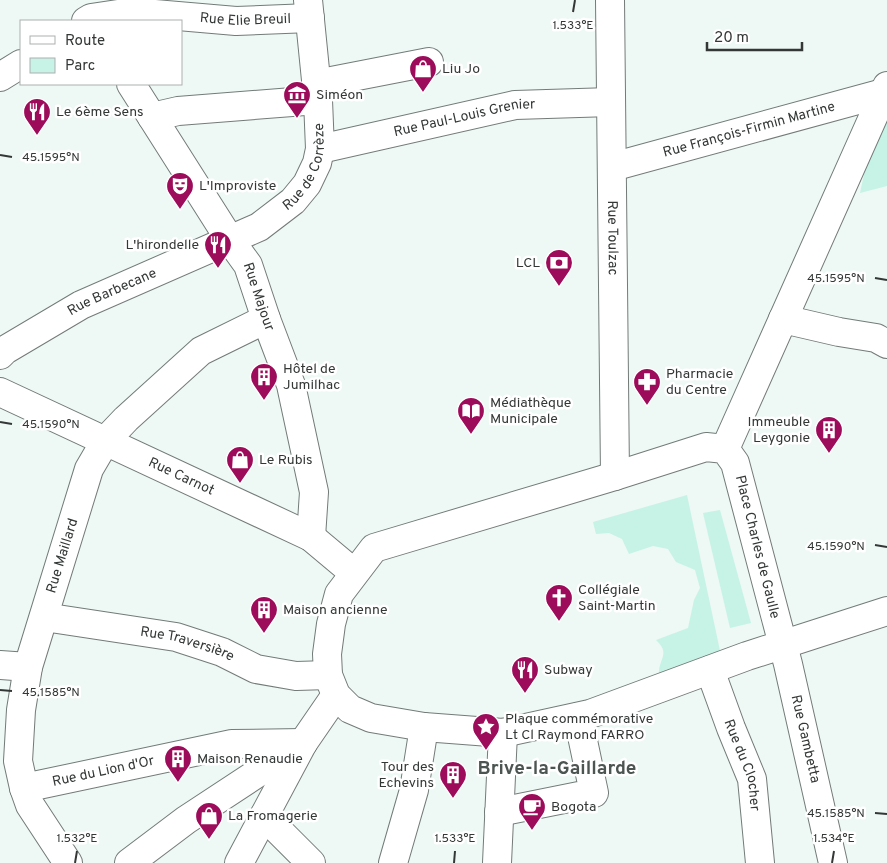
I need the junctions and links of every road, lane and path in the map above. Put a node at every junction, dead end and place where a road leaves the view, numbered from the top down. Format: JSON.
{"nodes":[{"id":1,"x":610,"y":0,"type":"edge"},
{"id":2,"x":309,"y":9,"type":"edge"},
{"id":3,"x":87,"y":15,"type":"edge"},
{"id":4,"x":429,"y":62,"type":"dead end"},
{"id":5,"x":20,"y":65,"type":"edge"},
{"id":6,"x":0,"y":77,"type":"edge"},
{"id":7,"x":132,"y":85,"type":"edge"},
{"id":8,"x":886,"y":90,"type":"edge"},
{"id":9,"x":317,"y":92,"type":"junction"},
{"id":10,"x":611,"y":102,"type":"junction"},
{"id":11,"x":152,"y":118,"type":"junction"},
{"id":12,"x":320,"y":148,"type":"junction"},
{"id":13,"x":612,"y":167,"type":"junction"},
{"id":14,"x":230,"y":240,"type":"junction"},
{"id":15,"x":266,"y":318,"type":"junction"},
{"id":16,"x":783,"y":320,"type":"junction"},
{"id":17,"x":887,"y":344,"type":"edge"},
{"id":18,"x":0,"y":355,"type":"edge"},
{"id":19,"x":0,"y":392,"type":"edge"},
{"id":20,"x":106,"y":440,"type":"junction"},
{"id":21,"x":724,"y":449,"type":"junction"},
{"id":22,"x":615,"y":476,"type":"junction"},
{"id":23,"x":311,"y":537,"type":"junction"},
{"id":24,"x":354,"y":573,"type":"junction"},
{"id":25,"x":887,"y":611,"type":"edge"},
{"id":26,"x":44,"y":617,"type":"junction"},
{"id":27,"x":783,"y":645,"type":"junction"},
{"id":28,"x":0,"y":664,"type":"edge"},
{"id":29,"x":28,"y":668,"type":"junction"},
{"id":30,"x":710,"y":670,"type":"junction"},
{"id":31,"x":332,"y":685,"type":"junction"},
{"id":32,"x":578,"y":717,"type":"junction"},
{"id":33,"x":424,"y":727,"type":"junction"},
{"id":34,"x":502,"y":733,"type":"junction"},
{"id":35,"x":303,"y":743,"type":"junction"},
{"id":36,"x":24,"y":788,"type":"junction"},
{"id":37,"x":499,"y":812,"type":"junction"},
{"id":38,"x":264,"y":816,"type":"junction"},
{"id":39,"x":68,"y":863,"type":"edge"},
{"id":40,"x":129,"y":863,"type":"edge"},
{"id":41,"x":239,"y":863,"type":"edge"},
{"id":42,"x":311,"y":863,"type":"edge"},
{"id":43,"x":393,"y":863,"type":"edge"},
{"id":44,"x":497,"y":863,"type":"edge"},
{"id":45,"x":760,"y":863,"type":"edge"},
{"id":46,"x":833,"y":863,"type":"edge"}],
"edges":[{"from":1,"to":10,"type":"street","name":"Rue Toulzac"},
{"from":2,"to":3,"type":"street","name":"Rue Elie Breuil"},
{"from":2,"to":9,"type":"street","name":"Rue de Corrèze"},
{"from":4,"to":9,"type":"street"},
{"from":5,"to":6,"type":"street"},
{"from":7,"to":11,"type":"street","name":"Rue Majour"},
{"from":8,"to":13,"type":"street","name":"Rue François-Firmin Martine"},
{"from":8,"to":16,"type":"street"},
{"from":9,"to":11,"type":"street"},
{"from":9,"to":12,"type":"street","name":"Rue de Corrèze"},
{"from":10,"to":12,"type":"street","name":"Rue Paul-Louis Grenier"},
{"from":10,"to":13,"type":"street","name":"Rue Toulzac"},
{"from":11,"to":14,"type":"street","name":"Rue Majour"},
{"from":12,"to":14,"type":"street","name":"Rue de Corrèze"},
{"from":13,"to":22,"type":"street","name":"Rue Toulzac"},
{"from":14,"to":15,"type":"street","name":"Rue Majour"},
{"from":14,"to":18,"type":"street","name":"Rue Barbecane"},
{"from":15,"to":20,"type":"street","name":"Rue Maillard"},
{"from":15,"to":23,"type":"street","name":"Rue Majour"},
{"from":16,"to":17,"type":"street"},
{"from":16,"to":21,"type":"street"},
{"from":19,"to":20,"type":"street","name":"Rue Carnot"},
{"from":20,"to":23,"type":"street","name":"Rue Carnot"},
{"from":20,"to":26,"type":"street","name":"Rue Maillard"},
{"from":21,"to":22,"type":"street"},
{"from":21,"to":27,"type":"street","name":"Place Charles de Gaulle"},
{"from":22,"to":24,"type":"street"},
{"from":23,"to":24,"type":"street","name":"Rue Carnot"},
{"from":24,"to":31,"type":"street"},
{"from":25,"to":27,"type":"street"},
{"from":26,"to":29,"type":"street","name":"Rue Maillard"},
{"from":26,"to":31,"type":"street","name":"Rue Traversière"},
{"from":27,"to":30,"type":"street"},
{"from":27,"to":46,"type":"street","name":"Rue Gambetta"},
{"from":28,"to":29,"type":"street"},
{"from":29,"to":36,"type":"street","name":"Rue Maillard"},
{"from":30,"to":32,"type":"street"},
{"from":30,"to":45,"type":"street","name":"Rue du Clocher"},
{"from":31,"to":33,"type":"street"},
{"from":31,"to":35,"type":"street"},
{"from":32,"to":34,"type":"street"},
{"from":32,"to":37,"type":"street"},
{"from":33,"to":34,"type":"street"},
{"from":33,"to":43,"type":"street"},
{"from":34,"to":37,"type":"street"},
{"from":35,"to":36,"type":"street","name":"Rue du Lion d'Or"},
{"from":35,"to":38,"type":"street"},
{"from":35,"to":40,"type":"street"},
{"from":36,"to":39,"type":"street","name":"Rue Maillard"},
{"from":37,"to":44,"type":"street"},
{"from":38,"to":41,"type":"street"},
{"from":38,"to":42,"type":"street"}]}
